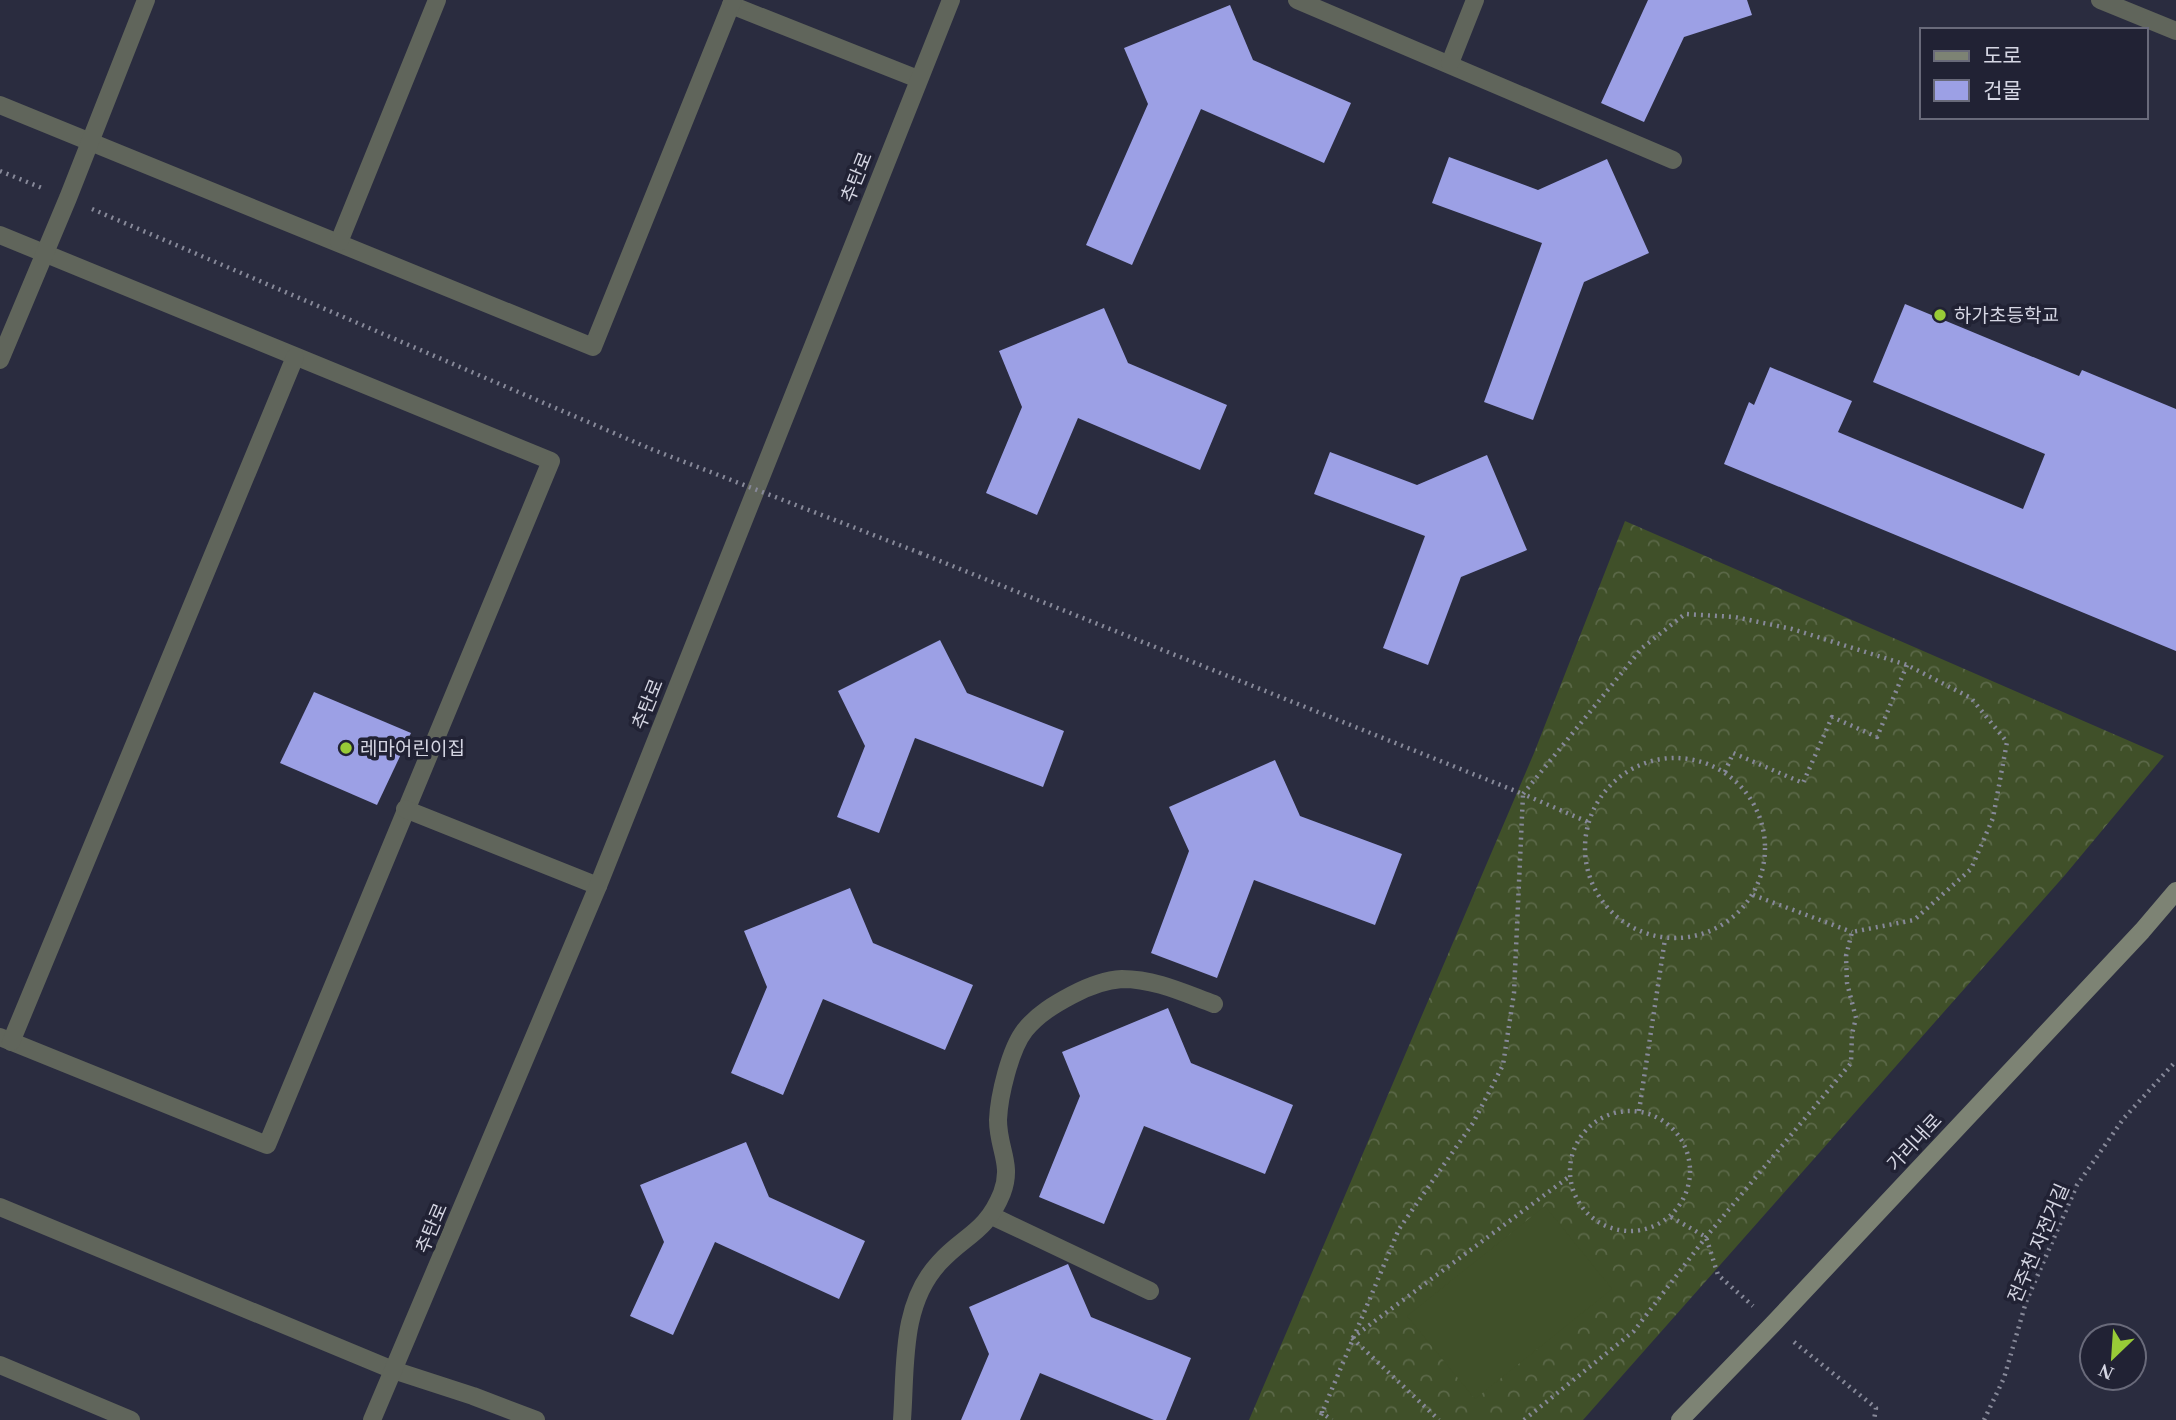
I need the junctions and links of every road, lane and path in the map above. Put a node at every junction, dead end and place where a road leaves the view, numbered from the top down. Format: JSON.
{"nodes":[{"id":1,"x":146,"y":0,"type":"edge"},
{"id":2,"x":437,"y":0,"type":"edge"},
{"id":3,"x":951,"y":0,"type":"edge"},
{"id":4,"x":1297,"y":0,"type":"edge"},
{"id":5,"x":1475,"y":0,"type":"edge"},
{"id":6,"x":2100,"y":0,"type":"edge"},
{"id":7,"x":732,"y":3,"type":"edge"},
{"id":8,"x":2176,"y":30,"type":"edge"},
{"id":9,"x":1450,"y":63,"type":"junction"},
{"id":10,"x":918,"y":79,"type":"junction"},
{"id":11,"x":0,"y":105,"type":"edge"},
{"id":12,"x":89,"y":142,"type":"junction"},
{"id":13,"x":1673,"y":160,"type":"dead end"},
{"id":14,"x":0,"y":171,"type":"edge"},
{"id":15,"x":68,"y":198,"type":"junction"},
{"id":16,"x":0,"y":235,"type":"edge"},
{"id":17,"x":340,"y":242,"type":"junction"},
{"id":18,"x":44,"y":252,"type":"junction"},
{"id":19,"x":295,"y":357,"type":"junction"},
{"id":20,"x":0,"y":360,"type":"edge"},
{"id":21,"x":1907,"y":665,"type":"junction"},
{"id":22,"x":1725,"y":772,"type":"junction"},
{"id":23,"x":1523,"y":794,"type":"junction"},
{"id":24,"x":405,"y":808,"type":"junction"},
{"id":25,"x":1588,"y":822,"type":"junction"},
{"id":26,"x":598,"y":886,"type":"junction"},
{"id":27,"x":2176,"y":891,"type":"edge"},
{"id":28,"x":1753,"y":895,"type":"junction"},
{"id":29,"x":1852,"y":932,"type":"junction"},
{"id":30,"x":1665,"y":939,"type":"junction"},
{"id":31,"x":1214,"y":1004,"type":"dead end"},
{"id":32,"x":6,"y":1040,"type":"edge"},
{"id":33,"x":2176,"y":1061,"type":"edge"},
{"id":34,"x":1639,"y":1111,"type":"junction"},
{"id":35,"x":1570,"y":1176,"type":"junction"},
{"id":36,"x":0,"y":1207,"type":"edge"},
{"id":37,"x":992,"y":1216,"type":"junction"},
{"id":38,"x":1671,"y":1216,"type":"junction"},
{"id":39,"x":1706,"y":1237,"type":"junction"},
{"id":40,"x":1718,"y":1275,"type":"dead end"},
{"id":41,"x":1150,"y":1291,"type":"dead end"},
{"id":42,"x":1352,"y":1338,"type":"junction"},
{"id":43,"x":1817,"y":1362,"type":"dead end"},
{"id":44,"x":0,"y":1365,"type":"edge"},
{"id":45,"x":393,"y":1370,"type":"junction"},
{"id":46,"x":1322,"y":1413,"type":"junction"},
{"id":47,"x":131,"y":1420,"type":"edge"},
{"id":48,"x":372,"y":1420,"type":"edge"},
{"id":49,"x":536,"y":1420,"type":"edge"},
{"id":50,"x":902,"y":1420,"type":"edge"},
{"id":51,"x":1319,"y":1420,"type":"edge"},
{"id":52,"x":1332,"y":1420,"type":"edge"},
{"id":53,"x":1439,"y":1420,"type":"edge"},
{"id":54,"x":1524,"y":1420,"type":"edge"},
{"id":55,"x":1680,"y":1420,"type":"edge"},
{"id":56,"x":1874,"y":1420,"type":"edge"},
{"id":57,"x":1984,"y":1420,"type":"edge"}],
"edges":[{"from":1,"to":12,"type":"street"},
{"from":2,"to":17,"type":"street"},
{"from":3,"to":10,"type":"street","name":"추탄로"},
{"from":4,"to":9,"type":"street"},
{"from":5,"to":9,"type":"street"},
{"from":6,"to":8,"type":"street"},
{"from":7,"to":10,"type":"street"},
{"from":7,"to":17,"type":"street"},
{"from":9,"to":13,"type":"street"},
{"from":10,"to":26,"type":"street","name":"추탄로"},
{"from":11,"to":12,"type":"street"},
{"from":12,"to":15,"type":"street"},
{"from":12,"to":17,"type":"street"},
{"from":14,"to":15,"type":"path"},
{"from":15,"to":18,"type":"street"},
{"from":15,"to":23,"type":"path","bridge":true},
{"from":16,"to":18,"type":"street"},
{"from":18,"to":19,"type":"street"},
{"from":18,"to":20,"type":"street"},
{"from":19,"to":24,"type":"street"},
{"from":19,"to":32,"type":"street"},
{"from":21,"to":22,"type":"path"},
{"from":21,"to":23,"type":"path"},
{"from":21,"to":29,"type":"path"},
{"from":22,"to":25,"type":"path"},
{"from":22,"to":28,"type":"path"},
{"from":23,"to":25,"type":"path"},
{"from":23,"to":42,"type":"path"},
{"from":24,"to":26,"type":"street"},
{"from":24,"to":32,"type":"street"},
{"from":25,"to":30,"type":"path"},
{"from":26,"to":45,"type":"street","name":"추탄로"},
{"from":27,"to":55,"type":"street","name":"가리내로"},
{"from":28,"to":29,"type":"path"},
{"from":28,"to":30,"type":"path"},
{"from":29,"to":39,"type":"path"},
{"from":30,"to":34,"type":"path"},
{"from":31,"to":37,"type":"street"},
{"from":33,"to":57,"type":"path","name":"전주천 자전거길"},
{"from":34,"to":35,"type":"path"},
{"from":34,"to":38,"type":"path"},
{"from":35,"to":38,"type":"path"},
{"from":35,"to":42,"type":"path"},
{"from":36,"to":45,"type":"street"},
{"from":37,"to":41,"type":"street"},
{"from":37,"to":50,"type":"street"},
{"from":38,"to":39,"type":"path"},
{"from":39,"to":40,"type":"path"},
{"from":39,"to":54,"type":"path"},
{"from":42,"to":46,"type":"path"},
{"from":42,"to":53,"type":"path"},
{"from":43,"to":56,"type":"path"},
{"from":44,"to":47,"type":"street"},
{"from":45,"to":48,"type":"street","name":"추탄로"},
{"from":45,"to":49,"type":"street"},
{"from":46,"to":51,"type":"path"},
{"from":46,"to":52,"type":"path"}]}
